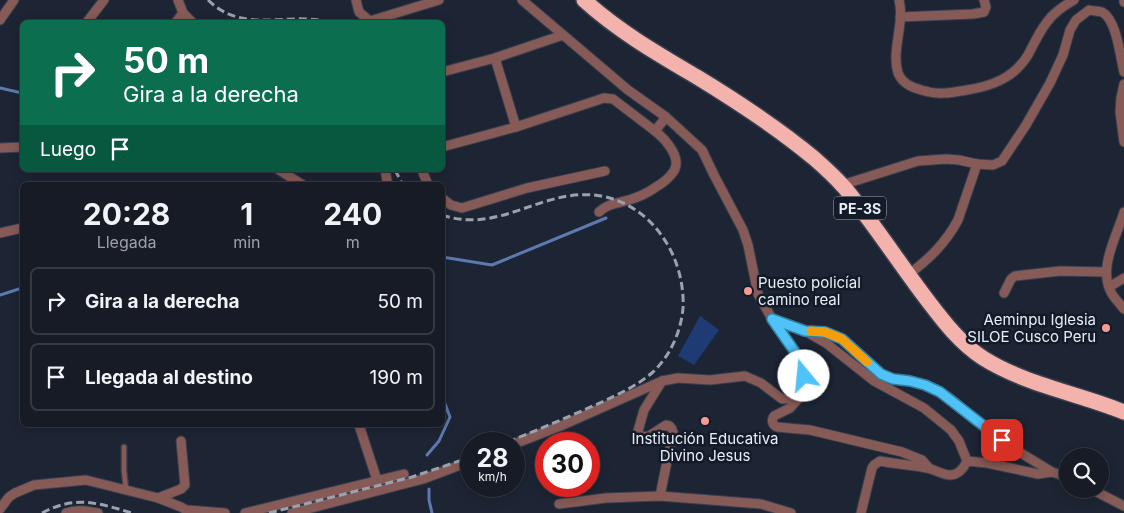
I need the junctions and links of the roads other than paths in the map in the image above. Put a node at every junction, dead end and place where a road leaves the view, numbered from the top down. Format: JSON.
{"nodes":[{"id":1,"x":14,"y":0,"type":"edge"},
{"id":2,"x":104,"y":0,"type":"edge"},
{"id":3,"x":178,"y":0,"type":"edge"},
{"id":4,"x":356,"y":0,"type":"edge"},
{"id":5,"x":439,"y":0,"type":"edge"},
{"id":6,"x":522,"y":0,"type":"edge"},
{"id":7,"x":584,"y":0,"type":"edge"},
{"id":8,"x":898,"y":0,"type":"edge"},
{"id":9,"x":984,"y":0,"type":"edge"},
{"id":10,"x":1074,"y":0,"type":"edge"},
{"id":11,"x":183,"y":13,"type":"junction"},
{"id":12,"x":900,"y":17,"type":"junction"},
{"id":13,"x":0,"y":20,"type":"edge"},
{"id":14,"x":89,"y":20,"type":"edge"},
{"id":15,"x":178,"y":20,"type":"edge"},
{"id":16,"x":190,"y":20,"type":"edge"},
{"id":17,"x":368,"y":20,"type":"edge"},
{"id":18,"x":376,"y":20,"type":"edge"},
{"id":19,"x":563,"y":35,"type":"junction"},
{"id":20,"x":495,"y":58,"type":"junction"},
{"id":21,"x":445,"y":71,"type":"edge"},
{"id":22,"x":1124,"y":72,"type":"edge"},
{"id":23,"x":1124,"y":84,"type":"edge"},
{"id":24,"x":666,"y":117,"type":"junction"},
{"id":25,"x":516,"y":127,"type":"junction"},
{"id":26,"x":656,"y":130,"type":"junction"},
{"id":27,"x":1124,"y":142,"type":"edge"},
{"id":28,"x":445,"y":146,"type":"edge"},
{"id":29,"x":20,"y":147,"type":"edge"},
{"id":30,"x":0,"y":148,"type":"edge"},
{"id":31,"x":977,"y":164,"type":"junction"},
{"id":32,"x":605,"y":170,"type":"dead end"},
{"id":33,"x":842,"y":185,"type":"junction"},
{"id":34,"x":445,"y":200,"type":"edge"},
{"id":35,"x":599,"y":212,"type":"dead end"},
{"id":36,"x":1124,"y":212,"type":"edge"},
{"id":37,"x":20,"y":228,"type":"edge"},
{"id":38,"x":0,"y":233,"type":"edge"},
{"id":39,"x":1106,"y":272,"type":"junction"},
{"id":40,"x":908,"y":275,"type":"junction"},
{"id":41,"x":1124,"y":278,"type":"edge"},
{"id":42,"x":1109,"y":287,"type":"junction"},
{"id":43,"x":1004,"y":293,"type":"dead end"},
{"id":44,"x":1124,"y":309,"type":"edge"},
{"id":45,"x":772,"y":319,"type":"junction"},
{"id":46,"x":805,"y":331,"type":"junction"},
{"id":47,"x":662,"y":381,"type":"junction"},
{"id":48,"x":799,"y":398,"type":"junction"},
{"id":49,"x":1124,"y":412,"type":"edge"},
{"id":50,"x":360,"y":427,"type":"edge"},
{"id":51,"x":525,"y":440,"type":"edge"},
{"id":52,"x":181,"y":441,"type":"dead end"},
{"id":53,"x":124,"y":447,"type":"dead end"},
{"id":54,"x":966,"y":461,"type":"junction"},
{"id":55,"x":460,"y":465,"type":"edge"},
{"id":56,"x":929,"y":468,"type":"junction"},
{"id":57,"x":1052,"y":472,"type":"junction"},
{"id":58,"x":404,"y":474,"type":"dead end"},
{"id":59,"x":1059,"y":474,"type":"edge"},
{"id":60,"x":380,"y":479,"type":"junction"},
{"id":61,"x":392,"y":488,"type":"junction"},
{"id":62,"x":126,"y":489,"type":"junction"},
{"id":63,"x":660,"y":496,"type":"junction"},
{"id":64,"x":4,"y":497,"type":"edge"},
{"id":65,"x":158,"y":498,"type":"junction"},
{"id":66,"x":1108,"y":498,"type":"edge"},
{"id":67,"x":559,"y":504,"type":"dead end"},
{"id":68,"x":1124,"y":506,"type":"edge"},
{"id":69,"x":0,"y":509,"type":"edge"},
{"id":70,"x":189,"y":511,"type":"edge"},
{"id":71,"x":87,"y":512,"type":"edge"},
{"id":72,"x":66,"y":513,"type":"edge"},
{"id":73,"x":98,"y":513,"type":"edge"},
{"id":74,"x":225,"y":513,"type":"edge"},
{"id":75,"x":245,"y":513,"type":"edge"},
{"id":76,"x":292,"y":513,"type":"edge"},
{"id":77,"x":791,"y":513,"type":"edge"},
{"id":78,"x":861,"y":513,"type":"edge"}],
"edges":[{"from":1,"to":13,"type":"street"},
{"from":2,"to":14,"type":"street"},
{"from":3,"to":11,"type":"street"},
{"from":4,"to":17,"type":"street"},
{"from":5,"to":18,"type":"street"},
{"from":6,"to":19,"type":"street"},
{"from":7,"to":33,"type":"highway","number":"PE-3S"},
{"from":8,"to":12,"type":"street"},
{"from":9,"to":12,"type":"street"},
{"from":10,"to":12,"type":"street"},
{"from":11,"to":15,"type":"street"},
{"from":11,"to":16,"type":"street"},
{"from":19,"to":20,"type":"street"},
{"from":19,"to":24,"type":"street"},
{"from":20,"to":21,"type":"street"},
{"from":20,"to":25,"type":"street"},
{"from":22,"to":31,"type":"street"},
{"from":23,"to":27,"type":"street"},
{"from":24,"to":26,"type":"street"},
{"from":24,"to":45,"type":"street"},
{"from":25,"to":26,"type":"street"},
{"from":25,"to":28,"type":"street"},
{"from":26,"to":35,"type":"street"},
{"from":29,"to":30,"type":"street"},
{"from":31,"to":33,"type":"street"},
{"from":31,"to":40,"type":"street"},
{"from":32,"to":34,"type":"street"},
{"from":33,"to":40,"type":"highway","number":"PE-3S"},
{"from":36,"to":39,"type":"street"},
{"from":37,"to":38,"type":"street"},
{"from":39,"to":42,"type":"street"},
{"from":39,"to":43,"type":"street"},
{"from":40,"to":49,"type":"highway","number":"PE-3S"},
{"from":41,"to":42,"type":"street"},
{"from":42,"to":44,"type":"street"},
{"from":45,"to":46,"type":"street"},
{"from":45,"to":48,"type":"street"},
{"from":46,"to":54,"type":"street"},
{"from":46,"to":57,"type":"street"},
{"from":47,"to":48,"type":"street"},
{"from":47,"to":51,"type":"street"},
{"from":47,"to":63,"type":"street"},
{"from":48,"to":56,"type":"street"},
{"from":50,"to":60,"type":"street"},
{"from":52,"to":65,"type":"street"},
{"from":53,"to":62,"type":"lane"},
{"from":54,"to":56,"type":"street"},
{"from":54,"to":57,"type":"street"},
{"from":55,"to":61,"type":"street"},
{"from":56,"to":78,"type":"street"},
{"from":57,"to":59,"type":"street"},
{"from":58,"to":60,"type":"street"},
{"from":60,"to":61,"type":"street"},
{"from":60,"to":75,"type":"street"},
{"from":61,"to":76,"type":"street"},
{"from":62,"to":64,"type":"street"},
{"from":62,"to":65,"type":"street"},
{"from":63,"to":67,"type":"street"},
{"from":63,"to":77,"type":"street"},
{"from":64,"to":69,"type":"street"},
{"from":65,"to":70,"type":"street"},
{"from":66,"to":68,"type":"street"},
{"from":70,"to":74,"type":"street"},
{"from":71,"to":72,"type":"street"},
{"from":71,"to":73,"type":"street"}]}
